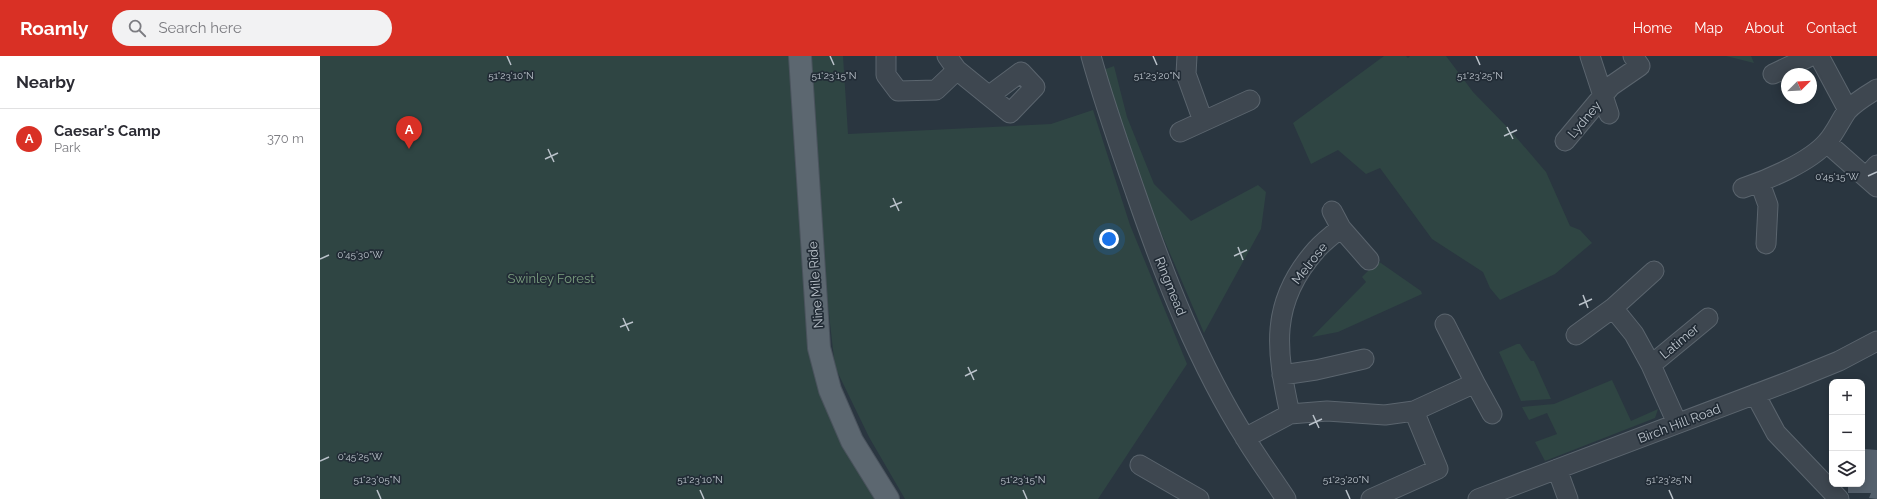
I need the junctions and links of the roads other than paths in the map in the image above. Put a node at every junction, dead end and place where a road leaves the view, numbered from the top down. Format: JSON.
{"nodes":[{"id":1,"x":800,"y":56,"type":"edge"},
{"id":2,"x":886,"y":56,"type":"edge"},
{"id":3,"x":1092,"y":56,"type":"edge"},
{"id":4,"x":1187,"y":56,"type":"edge"},
{"id":5,"x":1590,"y":56,"type":"edge"},
{"id":6,"x":1633,"y":56,"type":"edge"},
{"id":7,"x":1811,"y":56,"type":"edge"},
{"id":8,"x":1819,"y":56,"type":"edge"},
{"id":9,"x":952,"y":63,"type":"edge"},
{"id":10,"x":1773,"y":74,"type":"dead end"},
{"id":11,"x":1877,"y":89,"type":"edge"},
{"id":12,"x":990,"y":95,"type":"dead end"},
{"id":13,"x":1604,"y":96,"type":"junction"},
{"id":14,"x":1250,"y":100,"type":"dead end"},
{"id":15,"x":1848,"y":110,"type":"junction"},
{"id":16,"x":1609,"y":114,"type":"dead end"},
{"id":17,"x":1203,"y":121,"type":"junction"},
{"id":18,"x":1180,"y":132,"type":"dead end"},
{"id":19,"x":1565,"y":141,"type":"dead end"},
{"id":20,"x":1827,"y":143,"type":"junction"},
{"id":21,"x":1873,"y":176,"type":"edge"},
{"id":22,"x":1332,"y":211,"type":"dead end"},
{"id":23,"x":1341,"y":228,"type":"junction"},
{"id":24,"x":1766,"y":244,"type":"dead end"},
{"id":25,"x":1369,"y":260,"type":"dead end"},
{"id":26,"x":1654,"y":271,"type":"dead end"},
{"id":27,"x":1613,"y":308,"type":"junction"},
{"id":28,"x":1708,"y":318,"type":"dead end"},
{"id":29,"x":1445,"y":324,"type":"dead end"},
{"id":30,"x":1576,"y":335,"type":"dead end"},
{"id":31,"x":1877,"y":341,"type":"edge"},
{"id":32,"x":1364,"y":359,"type":"dead end"},
{"id":33,"x":1651,"y":365,"type":"junction"},
{"id":34,"x":1282,"y":374,"type":"junction"},
{"id":35,"x":1475,"y":383,"type":"junction"},
{"id":36,"x":1755,"y":394,"type":"junction"},
{"id":37,"x":1414,"y":411,"type":"junction"},
{"id":38,"x":1290,"y":414,"type":"junction"},
{"id":39,"x":1492,"y":414,"type":"dead end"},
{"id":40,"x":1677,"y":423,"type":"junction"},
{"id":41,"x":1245,"y":438,"type":"junction"},
{"id":42,"x":1140,"y":465,"type":"dead end"},
{"id":43,"x":1557,"y":470,"type":"junction"},
{"id":44,"x":888,"y":499,"type":"edge"},
{"id":45,"x":1199,"y":499,"type":"edge"},
{"id":46,"x":1286,"y":499,"type":"edge"},
{"id":47,"x":1371,"y":499,"type":"edge"},
{"id":48,"x":1478,"y":499,"type":"edge"},
{"id":49,"x":1568,"y":499,"type":"edge"},
{"id":50,"x":1839,"y":499,"type":"edge"}],
"edges":[{"from":1,"to":44,"type":"main road","name":"Nine Mile Ride"},
{"from":2,"to":9,"type":"street"},
{"from":3,"to":41,"type":"street","name":"Ringmead"},
{"from":4,"to":17,"type":"street"},
{"from":5,"to":13,"type":"street","name":"Lydney"},
{"from":6,"to":13,"type":"street","name":"Lydney"},
{"from":7,"to":10,"type":"street"},
{"from":8,"to":15,"type":"street"},
{"from":9,"to":12,"type":"street"},
{"from":11,"to":15,"type":"street"},
{"from":13,"to":16,"type":"street","name":"Lydney"},
{"from":13,"to":19,"type":"street","name":"Lydney"},
{"from":14,"to":17,"type":"street"},
{"from":15,"to":20,"type":"street"},
{"from":17,"to":18,"type":"street"},
{"from":20,"to":21,"type":"street"},
{"from":20,"to":24,"type":"street"},
{"from":22,"to":23,"type":"street"},
{"from":23,"to":25,"type":"street"},
{"from":23,"to":34,"type":"street","name":"Melrose"},
{"from":26,"to":27,"type":"street"},
{"from":27,"to":30,"type":"street"},
{"from":27,"to":33,"type":"street","name":"Latimer"},
{"from":28,"to":33,"type":"street","name":"Latimer"},
{"from":29,"to":35,"type":"street"},
{"from":31,"to":36,"type":"street","name":"Birch Hill Road"},
{"from":32,"to":34,"type":"street"},
{"from":33,"to":40,"type":"street","name":"Latimer"},
{"from":34,"to":38,"type":"street","name":"Melrose"},
{"from":35,"to":37,"type":"street"},
{"from":35,"to":39,"type":"street"},
{"from":36,"to":40,"type":"street","name":"Birch Hill Road"},
{"from":36,"to":50,"type":"street"},
{"from":37,"to":38,"type":"street"},
{"from":37,"to":47,"type":"street"},
{"from":38,"to":41,"type":"street"},
{"from":40,"to":43,"type":"street","name":"Birch Hill Road"},
{"from":41,"to":46,"type":"street","name":"Ringmead"},
{"from":42,"to":45,"type":"street"},
{"from":43,"to":48,"type":"street","name":"Birch Hill Road"},
{"from":43,"to":49,"type":"street"}]}
